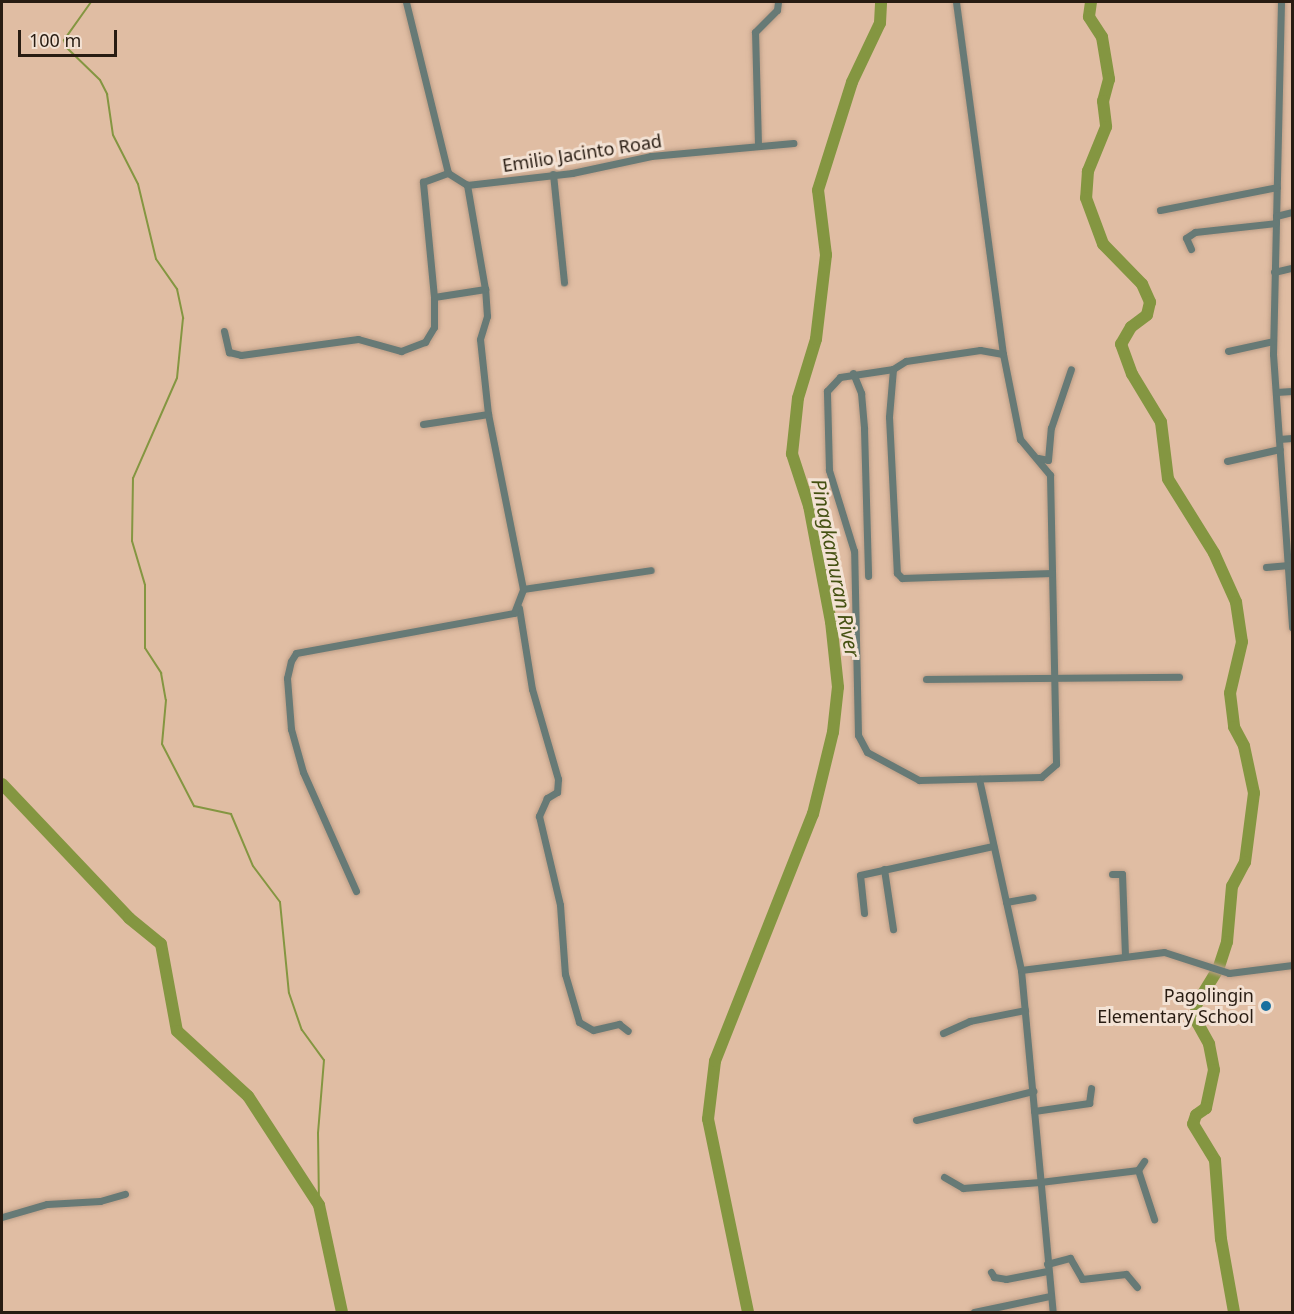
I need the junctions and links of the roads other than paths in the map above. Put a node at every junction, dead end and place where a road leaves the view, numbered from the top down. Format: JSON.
{"nodes":[{"id":1,"x":406,"y":2,"type":"edge"},
{"id":2,"x":778,"y":2,"type":"edge"},
{"id":3,"x":956,"y":2,"type":"edge"},
{"id":4,"x":1281,"y":2,"type":"edge"},
{"id":5,"x":793,"y":143,"type":"dead end"},
{"id":6,"x":758,"y":145,"type":"junction"},
{"id":7,"x":448,"y":173,"type":"junction"},
{"id":8,"x":553,"y":174,"type":"junction"},
{"id":9,"x":467,"y":185,"type":"junction"},
{"id":10,"x":1277,"y":187,"type":"junction"},
{"id":11,"x":1160,"y":210,"type":"dead end"},
{"id":12,"x":1293,"y":212,"type":"edge"},
{"id":13,"x":1276,"y":219,"type":"junction"},
{"id":14,"x":1191,"y":249,"type":"dead end"},
{"id":15,"x":1293,"y":267,"type":"edge"},
{"id":16,"x":1274,"y":272,"type":"junction"},
{"id":17,"x":564,"y":282,"type":"dead end"},
{"id":18,"x":485,"y":289,"type":"junction"},
{"id":19,"x":434,"y":297,"type":"junction"},
{"id":20,"x":224,"y":331,"type":"dead end"},
{"id":21,"x":1273,"y":341,"type":"junction"},
{"id":22,"x":1228,"y":351,"type":"dead end"},
{"id":23,"x":1003,"y":354,"type":"junction"},
{"id":24,"x":893,"y":369,"type":"junction"},
{"id":25,"x":1071,"y":369,"type":"dead end"},
{"id":26,"x":853,"y":373,"type":"junction"},
{"id":27,"x":1293,"y":391,"type":"edge"},
{"id":28,"x":1276,"y":392,"type":"junction"},
{"id":29,"x":488,"y":414,"type":"junction"},
{"id":30,"x":423,"y":424,"type":"dead end"},
{"id":31,"x":1293,"y":438,"type":"edge"},
{"id":32,"x":1279,"y":439,"type":"junction"},
{"id":33,"x":1280,"y":449,"type":"junction"},
{"id":34,"x":1038,"y":458,"type":"junction"},
{"id":35,"x":1227,"y":461,"type":"dead end"},
{"id":36,"x":1289,"y":536,"type":"edge"},
{"id":37,"x":1289,"y":565,"type":"junction"},
{"id":38,"x":1266,"y":567,"type":"dead end"},
{"id":39,"x":651,"y":570,"type":"dead end"},
{"id":40,"x":1052,"y":573,"type":"junction"},
{"id":41,"x":868,"y":576,"type":"dead end"},
{"id":42,"x":523,"y":589,"type":"junction"},
{"id":43,"x":519,"y":608,"type":"junction"},
{"id":44,"x":1293,"y":627,"type":"edge"},
{"id":45,"x":1179,"y":677,"type":"dead end"},
{"id":46,"x":926,"y":679,"type":"dead end"},
{"id":47,"x":1055,"y":680,"type":"junction"},
{"id":48,"x":979,"y":779,"type":"junction"},
{"id":49,"x":993,"y":846,"type":"junction"},
{"id":50,"x":884,"y":868,"type":"junction"},
{"id":51,"x":1112,"y":874,"type":"dead end"},
{"id":52,"x":356,"y":891,"type":"dead end"},
{"id":53,"x":1033,"y":897,"type":"dead end"},
{"id":54,"x":1006,"y":902,"type":"junction"},
{"id":55,"x":864,"y":913,"type":"dead end"},
{"id":56,"x":893,"y":929,"type":"dead end"},
{"id":57,"x":1125,"y":955,"type":"junction"},
{"id":58,"x":1293,"y":965,"type":"edge"},
{"id":59,"x":1021,"y":970,"type":"junction"},
{"id":60,"x":1025,"y":1010,"type":"junction"},
{"id":61,"x":628,"y":1030,"type":"dead end"},
{"id":62,"x":944,"y":1033,"type":"dead end"},
{"id":63,"x":1091,"y":1088,"type":"dead end"},
{"id":64,"x":1033,"y":1091,"type":"junction"},
{"id":65,"x":1035,"y":1111,"type":"junction"},
{"id":66,"x":916,"y":1120,"type":"dead end"},
{"id":67,"x":1144,"y":1161,"type":"dead end"},
{"id":68,"x":1138,"y":1170,"type":"junction"},
{"id":69,"x":944,"y":1177,"type":"dead end"},
{"id":70,"x":1040,"y":1182,"type":"junction"},
{"id":71,"x":125,"y":1194,"type":"dead end"},
{"id":72,"x":2,"y":1217,"type":"edge"},
{"id":73,"x":1154,"y":1219,"type":"dead end"},
{"id":74,"x":1047,"y":1268,"type":"junction"},
{"id":75,"x":991,"y":1272,"type":"dead end"},
{"id":76,"x":1137,"y":1287,"type":"dead end"},
{"id":77,"x":1050,"y":1296,"type":"junction"},
{"id":78,"x":994,"y":1311,"type":"edge"},
{"id":79,"x":974,"y":1312,"type":"edge"},
{"id":80,"x":1053,"y":1312,"type":"edge"}],
"edges":[{"from":1,"to":7,"type":"street"},
{"from":2,"to":6,"type":"street"},
{"from":3,"to":23,"type":"street"},
{"from":4,"to":10,"type":"street"},
{"from":5,"to":6,"type":"street","name":"Emilio Jacinto Road"},
{"from":6,"to":8,"type":"street","name":"Emilio Jacinto Road"},
{"from":7,"to":9,"type":"street"},
{"from":7,"to":19,"type":"street"},
{"from":8,"to":9,"type":"street","name":"Emilio Jacinto Road"},
{"from":8,"to":17,"type":"street"},
{"from":9,"to":18,"type":"street"},
{"from":10,"to":11,"type":"street"},
{"from":10,"to":13,"type":"street"},
{"from":12,"to":13,"type":"street"},
{"from":13,"to":14,"type":"street"},
{"from":13,"to":16,"type":"street"},
{"from":15,"to":16,"type":"street"},
{"from":16,"to":21,"type":"street"},
{"from":18,"to":19,"type":"street"},
{"from":18,"to":29,"type":"street"},
{"from":19,"to":20,"type":"street"},
{"from":21,"to":22,"type":"street"},
{"from":21,"to":28,"type":"street"},
{"from":23,"to":24,"type":"street"},
{"from":23,"to":34,"type":"street"},
{"from":24,"to":26,"type":"street"},
{"from":24,"to":40,"type":"street"},
{"from":25,"to":34,"type":"street"},
{"from":26,"to":41,"type":"street"},
{"from":26,"to":48,"type":"street"},
{"from":27,"to":28,"type":"street"},
{"from":28,"to":32,"type":"street"},
{"from":29,"to":30,"type":"street"},
{"from":29,"to":42,"type":"street"},
{"from":31,"to":32,"type":"street"},
{"from":32,"to":33,"type":"street"},
{"from":33,"to":35,"type":"street"},
{"from":33,"to":36,"type":"street"},
{"from":34,"to":40,"type":"street"},
{"from":36,"to":37,"type":"street"},
{"from":37,"to":38,"type":"street"},
{"from":37,"to":44,"type":"street"},
{"from":39,"to":42,"type":"street"},
{"from":40,"to":47,"type":"street"},
{"from":42,"to":43,"type":"street"},
{"from":43,"to":52,"type":"street"},
{"from":43,"to":61,"type":"street"},
{"from":45,"to":47,"type":"street"},
{"from":46,"to":47,"type":"street"},
{"from":47,"to":48,"type":"street"},
{"from":48,"to":49,"type":"street"},
{"from":49,"to":50,"type":"street"},
{"from":49,"to":54,"type":"street"},
{"from":50,"to":55,"type":"street"},
{"from":50,"to":56,"type":"street"},
{"from":51,"to":57,"type":"street"},
{"from":53,"to":54,"type":"street"},
{"from":54,"to":59,"type":"street"},
{"from":57,"to":58,"type":"street"},
{"from":57,"to":59,"type":"street"},
{"from":59,"to":60,"type":"street"},
{"from":60,"to":62,"type":"street"},
{"from":60,"to":64,"type":"street"},
{"from":63,"to":65,"type":"street"},
{"from":64,"to":65,"type":"street"},
{"from":64,"to":66,"type":"street"},
{"from":65,"to":70,"type":"street"},
{"from":67,"to":68,"type":"street"},
{"from":68,"to":70,"type":"street"},
{"from":68,"to":73,"type":"street"},
{"from":69,"to":70,"type":"street"},
{"from":70,"to":74,"type":"street"},
{"from":71,"to":72,"type":"street"},
{"from":74,"to":75,"type":"street"},
{"from":74,"to":76,"type":"street"},
{"from":74,"to":77,"type":"street"},
{"from":77,"to":78,"type":"street"},
{"from":77,"to":80,"type":"street"},
{"from":78,"to":79,"type":"street"}]}
